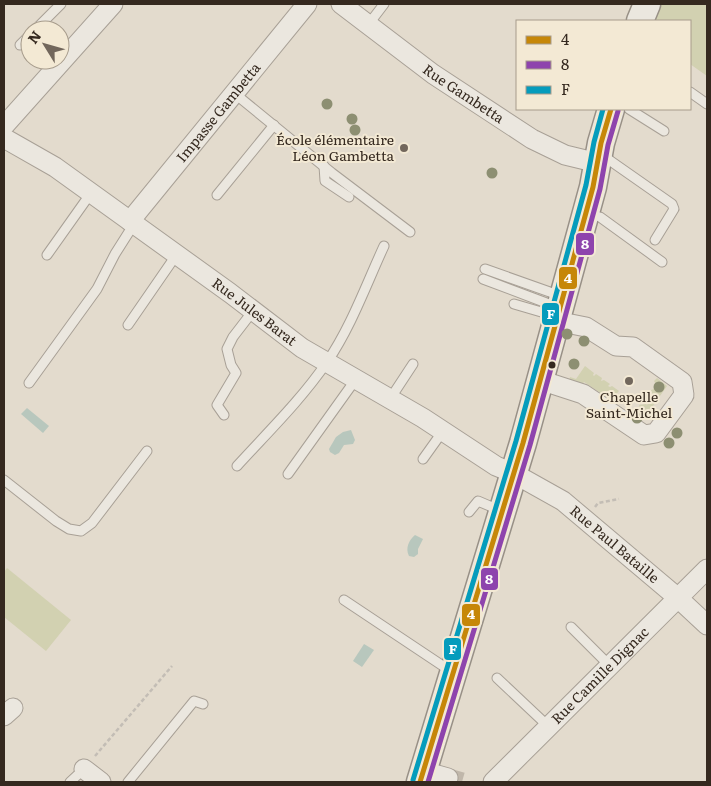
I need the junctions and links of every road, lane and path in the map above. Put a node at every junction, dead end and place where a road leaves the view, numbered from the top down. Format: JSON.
{"nodes":[{"id":1,"x":61,"y":4,"type":"edge"},
{"id":2,"x":113,"y":4,"type":"edge"},
{"id":3,"x":307,"y":4,"type":"edge"},
{"id":4,"x":341,"y":4,"type":"edge"},
{"id":5,"x":384,"y":4,"type":"edge"},
{"id":6,"x":647,"y":4,"type":"edge"},
{"id":7,"x":45,"y":20,"type":"edge"},
{"id":8,"x":640,"y":20,"type":"edge"},
{"id":9,"x":368,"y":25,"type":"junction"},
{"id":10,"x":234,"y":93,"type":"junction"},
{"id":11,"x":691,"y":93,"type":"edge"},
{"id":12,"x":707,"y":104,"type":"edge"},
{"id":13,"x":611,"y":110,"type":"edge"},
{"id":14,"x":631,"y":110,"type":"edge"},
{"id":15,"x":274,"y":125,"type":"junction"},
{"id":16,"x":4,"y":126,"type":"edge"},
{"id":17,"x":664,"y":131,"type":"dead end"},
{"id":18,"x":4,"y":138,"type":"edge"},
{"id":19,"x":598,"y":158,"type":"junction"},
{"id":20,"x":324,"y":166,"type":"junction"},
{"id":21,"x":91,"y":193,"type":"junction"},
{"id":22,"x":217,"y":195,"type":"dead end"},
{"id":23,"x":349,"y":197,"type":"dead end"},
{"id":24,"x":585,"y":213,"type":"junction"},
{"id":25,"x":132,"y":222,"type":"junction"},
{"id":26,"x":410,"y":232,"type":"dead end"},
{"id":27,"x":655,"y":240,"type":"dead end"},
{"id":28,"x":384,"y":246,"type":"dead end"},
{"id":29,"x":177,"y":254,"type":"junction"},
{"id":30,"x":47,"y":255,"type":"dead end"},
{"id":31,"x":662,"y":262,"type":"dead end"},
{"id":32,"x":485,"y":269,"type":"dead end"},
{"id":33,"x":483,"y":279,"type":"dead end"},
{"id":34,"x":514,"y":304,"type":"dead end"},
{"id":35,"x":253,"y":311,"type":"junction"},
{"id":36,"x":559,"y":311,"type":"junction"},
{"id":37,"x":128,"y":325,"type":"dead end"},
{"id":38,"x":327,"y":363,"type":"junction"},
{"id":39,"x":413,"y":364,"type":"dead end"},
{"id":40,"x":356,"y":379,"type":"junction"},
{"id":41,"x":540,"y":380,"type":"junction"},
{"id":42,"x":29,"y":383,"type":"dead end"},
{"id":43,"x":390,"y":399,"type":"junction"},
{"id":44,"x":224,"y":415,"type":"dead end"},
{"id":45,"x":442,"y":431,"type":"junction"},
{"id":46,"x":147,"y":451,"type":"dead end"},
{"id":47,"x":423,"y":459,"type":"dead end"},
{"id":48,"x":237,"y":466,"type":"dead end"},
{"id":49,"x":513,"y":473,"type":"junction"},
{"id":50,"x":288,"y":474,"type":"dead end"},
{"id":51,"x":4,"y":480,"type":"edge"},
{"id":52,"x":619,"y":499,"type":"dead end"},
{"id":53,"x":502,"y":511,"type":"junction"},
{"id":54,"x":469,"y":512,"type":"dead end"},
{"id":55,"x":586,"y":520,"type":"junction"},
{"id":56,"x":707,"y":569,"type":"edge"},
{"id":57,"x":678,"y":598,"type":"junction"},
{"id":58,"x":344,"y":600,"type":"dead end"},
{"id":59,"x":707,"y":625,"type":"edge"},
{"id":60,"x":571,"y":627,"type":"dead end"},
{"id":61,"x":172,"y":666,"type":"dead end"},
{"id":62,"x":610,"y":666,"type":"junction"},
{"id":63,"x":453,"y":673,"type":"junction"},
{"id":64,"x":496,"y":678,"type":"dead end"},
{"id":65,"x":203,"y":704,"type":"dead end"},
{"id":66,"x":549,"y":727,"type":"junction"},
{"id":67,"x":84,"y":769,"type":"junction"},
{"id":68,"x":422,"y":777,"type":"edge"},
{"id":69,"x":448,"y":778,"type":"dead end"},
{"id":70,"x":70,"y":782,"type":"edge"},
{"id":71,"x":101,"y":782,"type":"edge"},
{"id":72,"x":128,"y":782,"type":"edge"},
{"id":73,"x":493,"y":782,"type":"edge"}],
"edges":[{"from":1,"to":7,"type":"lane"},
{"from":2,"to":16,"type":"street"},
{"from":3,"to":10,"type":"street","name":"Impasse Gambetta"},
{"from":4,"to":9,"type":"street","name":"Rue Gambetta"},
{"from":5,"to":9,"type":"lane"},
{"from":6,"to":8,"type":"main road"},
{"from":9,"to":19,"type":"street","name":"Rue Gambetta"},
{"from":10,"to":15,"type":"lane"},
{"from":10,"to":25,"type":"street","name":"Impasse Gambetta"},
{"from":11,"to":12,"type":"lane"},
{"from":13,"to":19,"type":"main road"},
{"from":14,"to":17,"type":"lane"},
{"from":15,"to":20,"type":"lane"},
{"from":15,"to":22,"type":"lane"},
{"from":18,"to":21,"type":"street","name":"Rue Jules Barat"},
{"from":19,"to":24,"type":"main road"},
{"from":19,"to":27,"type":"lane"},
{"from":20,"to":23,"type":"lane"},
{"from":20,"to":26,"type":"lane"},
{"from":21,"to":25,"type":"street","name":"Rue Jules Barat"},
{"from":21,"to":30,"type":"lane"},
{"from":24,"to":31,"type":"lane"},
{"from":24,"to":36,"type":"main road"},
{"from":25,"to":29,"type":"street","name":"Rue Jules Barat"},
{"from":25,"to":42,"type":"lane"},
{"from":28,"to":38,"type":"lane"},
{"from":29,"to":35,"type":"street","name":"Rue Jules Barat"},
{"from":29,"to":37,"type":"lane"},
{"from":32,"to":36,"type":"lane"},
{"from":33,"to":36,"type":"lane"},
{"from":34,"to":36,"type":"lane"},
{"from":35,"to":38,"type":"street","name":"Rue Jules Barat"},
{"from":35,"to":44,"type":"lane"},
{"from":36,"to":41,"type":"main road"},
{"from":36,"to":41,"type":"street"},
{"from":38,"to":40,"type":"street","name":"Rue Jules Barat"},
{"from":38,"to":48,"type":"lane"},
{"from":39,"to":43,"type":"lane"},
{"from":40,"to":43,"type":"street","name":"Rue Jules Barat"},
{"from":40,"to":50,"type":"lane"},
{"from":41,"to":49,"type":"main road"},
{"from":43,"to":45,"type":"street","name":"Rue Jules Barat"},
{"from":45,"to":47,"type":"lane"},
{"from":45,"to":49,"type":"street","name":"Rue Jules Barat"},
{"from":46,"to":51,"type":"lane"},
{"from":49,"to":53,"type":"main road"},
{"from":49,"to":55,"type":"street","name":"Rue Paul Bataille"},
{"from":52,"to":55,"type":"path"},
{"from":53,"to":54,"type":"lane"},
{"from":53,"to":63,"type":"main road"},
{"from":55,"to":57,"type":"street","name":"Rue Paul Bataille"},
{"from":56,"to":57,"type":"street","name":"Rue Camille Dignac"},
{"from":57,"to":59,"type":"street","name":"Rue Paul Bataille"},
{"from":57,"to":62,"type":"street","name":"Rue Camille Dignac"},
{"from":58,"to":63,"type":"lane"},
{"from":60,"to":62,"type":"lane"},
{"from":61,"to":67,"type":"path"},
{"from":62,"to":66,"type":"street","name":"Rue Camille Dignac"},
{"from":63,"to":68,"type":"main road"},
{"from":64,"to":66,"type":"lane"},
{"from":65,"to":72,"type":"lane"},
{"from":66,"to":73,"type":"street","name":"Rue Camille Dignac"},
{"from":67,"to":70,"type":"lane"},
{"from":67,"to":71,"type":"street"},
{"from":68,"to":69,"type":"street"}]}
